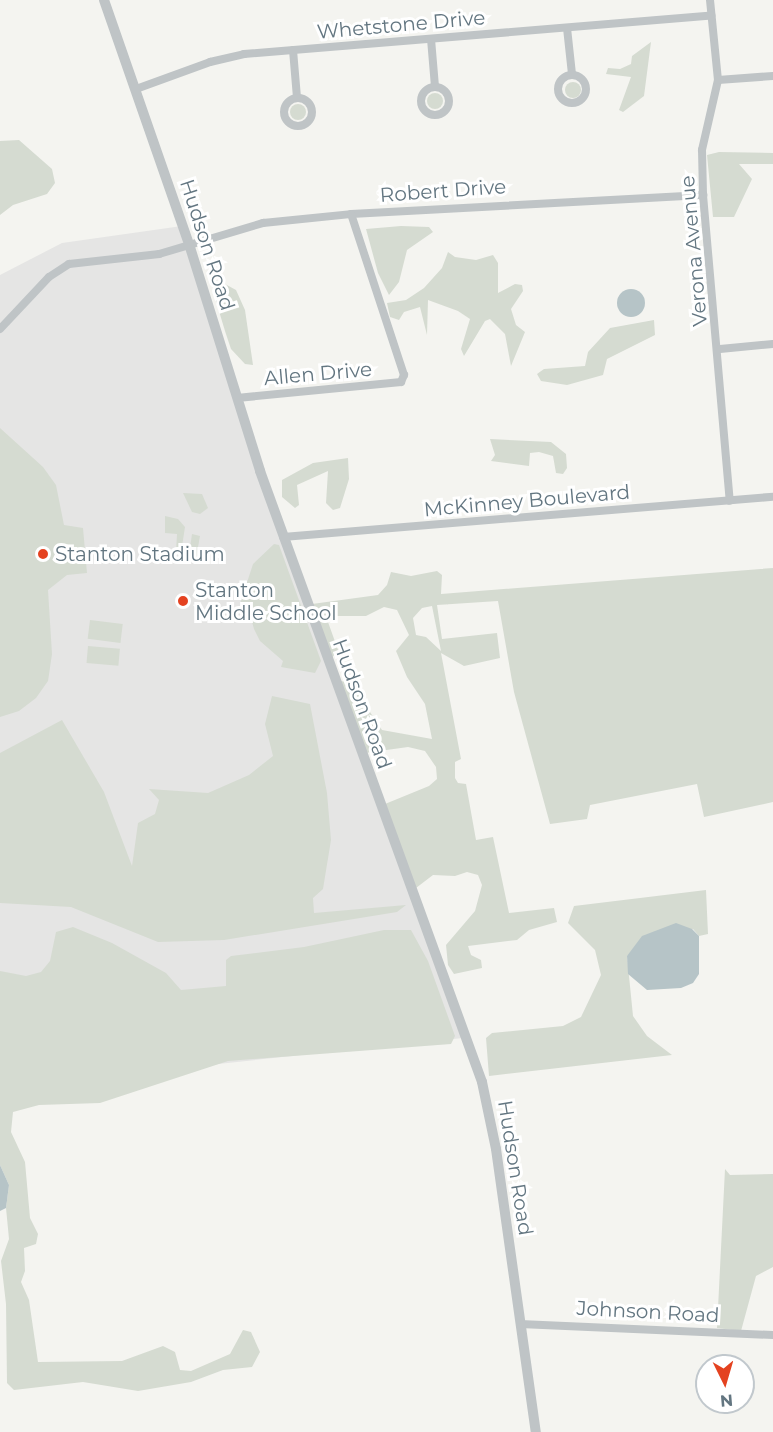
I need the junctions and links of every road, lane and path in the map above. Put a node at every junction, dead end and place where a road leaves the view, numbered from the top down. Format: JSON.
{"nodes":[{"id":1,"x":104,"y":0,"type":"edge"},
{"id":2,"x":710,"y":0,"type":"edge"},
{"id":3,"x":711,"y":16,"type":"junction"},
{"id":4,"x":567,"y":28,"type":"junction"},
{"id":5,"x":431,"y":39,"type":"junction"},
{"id":6,"x":293,"y":50,"type":"junction"},
{"id":7,"x":572,"y":74,"type":"dead end"},
{"id":8,"x":773,"y":76,"type":"edge"},
{"id":9,"x":718,"y":80,"type":"junction"},
{"id":10,"x":435,"y":87,"type":"dead end"},
{"id":11,"x":136,"y":89,"type":"junction"},
{"id":12,"x":297,"y":98,"type":"dead end"},
{"id":13,"x":703,"y":195,"type":"junction"},
{"id":14,"x":351,"y":214,"type":"junction"},
{"id":15,"x":189,"y":244,"type":"junction"},
{"id":16,"x":0,"y":329,"type":"edge"},
{"id":17,"x":773,"y":344,"type":"edge"},
{"id":18,"x":720,"y":349,"type":"junction"},
{"id":19,"x":237,"y":398,"type":"junction"},
{"id":20,"x":773,"y":497,"type":"edge"},
{"id":21,"x":730,"y":501,"type":"junction"},
{"id":22,"x":283,"y":537,"type":"junction"},
{"id":23,"x":520,"y":1324,"type":"junction"},
{"id":24,"x":773,"y":1335,"type":"edge"},
{"id":25,"x":536,"y":1432,"type":"edge"}],
"edges":[{"from":1,"to":11,"type":"street","name":"Hudson Road"},
{"from":2,"to":3,"type":"street","name":"Verona Avenue"},
{"from":3,"to":4,"type":"street","name":"Whetstone Drive"},
{"from":3,"to":9,"type":"street","name":"Verona Avenue"},
{"from":4,"to":5,"type":"street","name":"Whetstone Drive"},
{"from":4,"to":7,"type":"street"},
{"from":5,"to":6,"type":"street","name":"Whetstone Drive"},
{"from":5,"to":10,"type":"street"},
{"from":6,"to":11,"type":"street","name":"Whetstone Drive"},
{"from":6,"to":12,"type":"street"},
{"from":8,"to":9,"type":"street"},
{"from":9,"to":13,"type":"street","name":"Verona Avenue"},
{"from":11,"to":15,"type":"street","name":"Hudson Road"},
{"from":13,"to":14,"type":"street","name":"Robert Drive"},
{"from":13,"to":18,"type":"street","name":"Verona Avenue"},
{"from":14,"to":15,"type":"street","name":"Robert Drive"},
{"from":14,"to":19,"type":"street","name":"Allen Drive"},
{"from":15,"to":16,"type":"street","name":"Robert Drive"},
{"from":15,"to":19,"type":"street","name":"Hudson Road"},
{"from":17,"to":18,"type":"street"},
{"from":18,"to":21,"type":"street","name":"Verona Avenue"},
{"from":19,"to":22,"type":"street","name":"Hudson Road"},
{"from":20,"to":21,"type":"street","name":"McKinney Boulevard"},
{"from":21,"to":22,"type":"street","name":"McKinney Boulevard"},
{"from":22,"to":23,"type":"street","name":"Hudson Road"},
{"from":23,"to":24,"type":"street","name":"Johnson Road"},
{"from":23,"to":25,"type":"street","name":"Hudson Road"}]}
